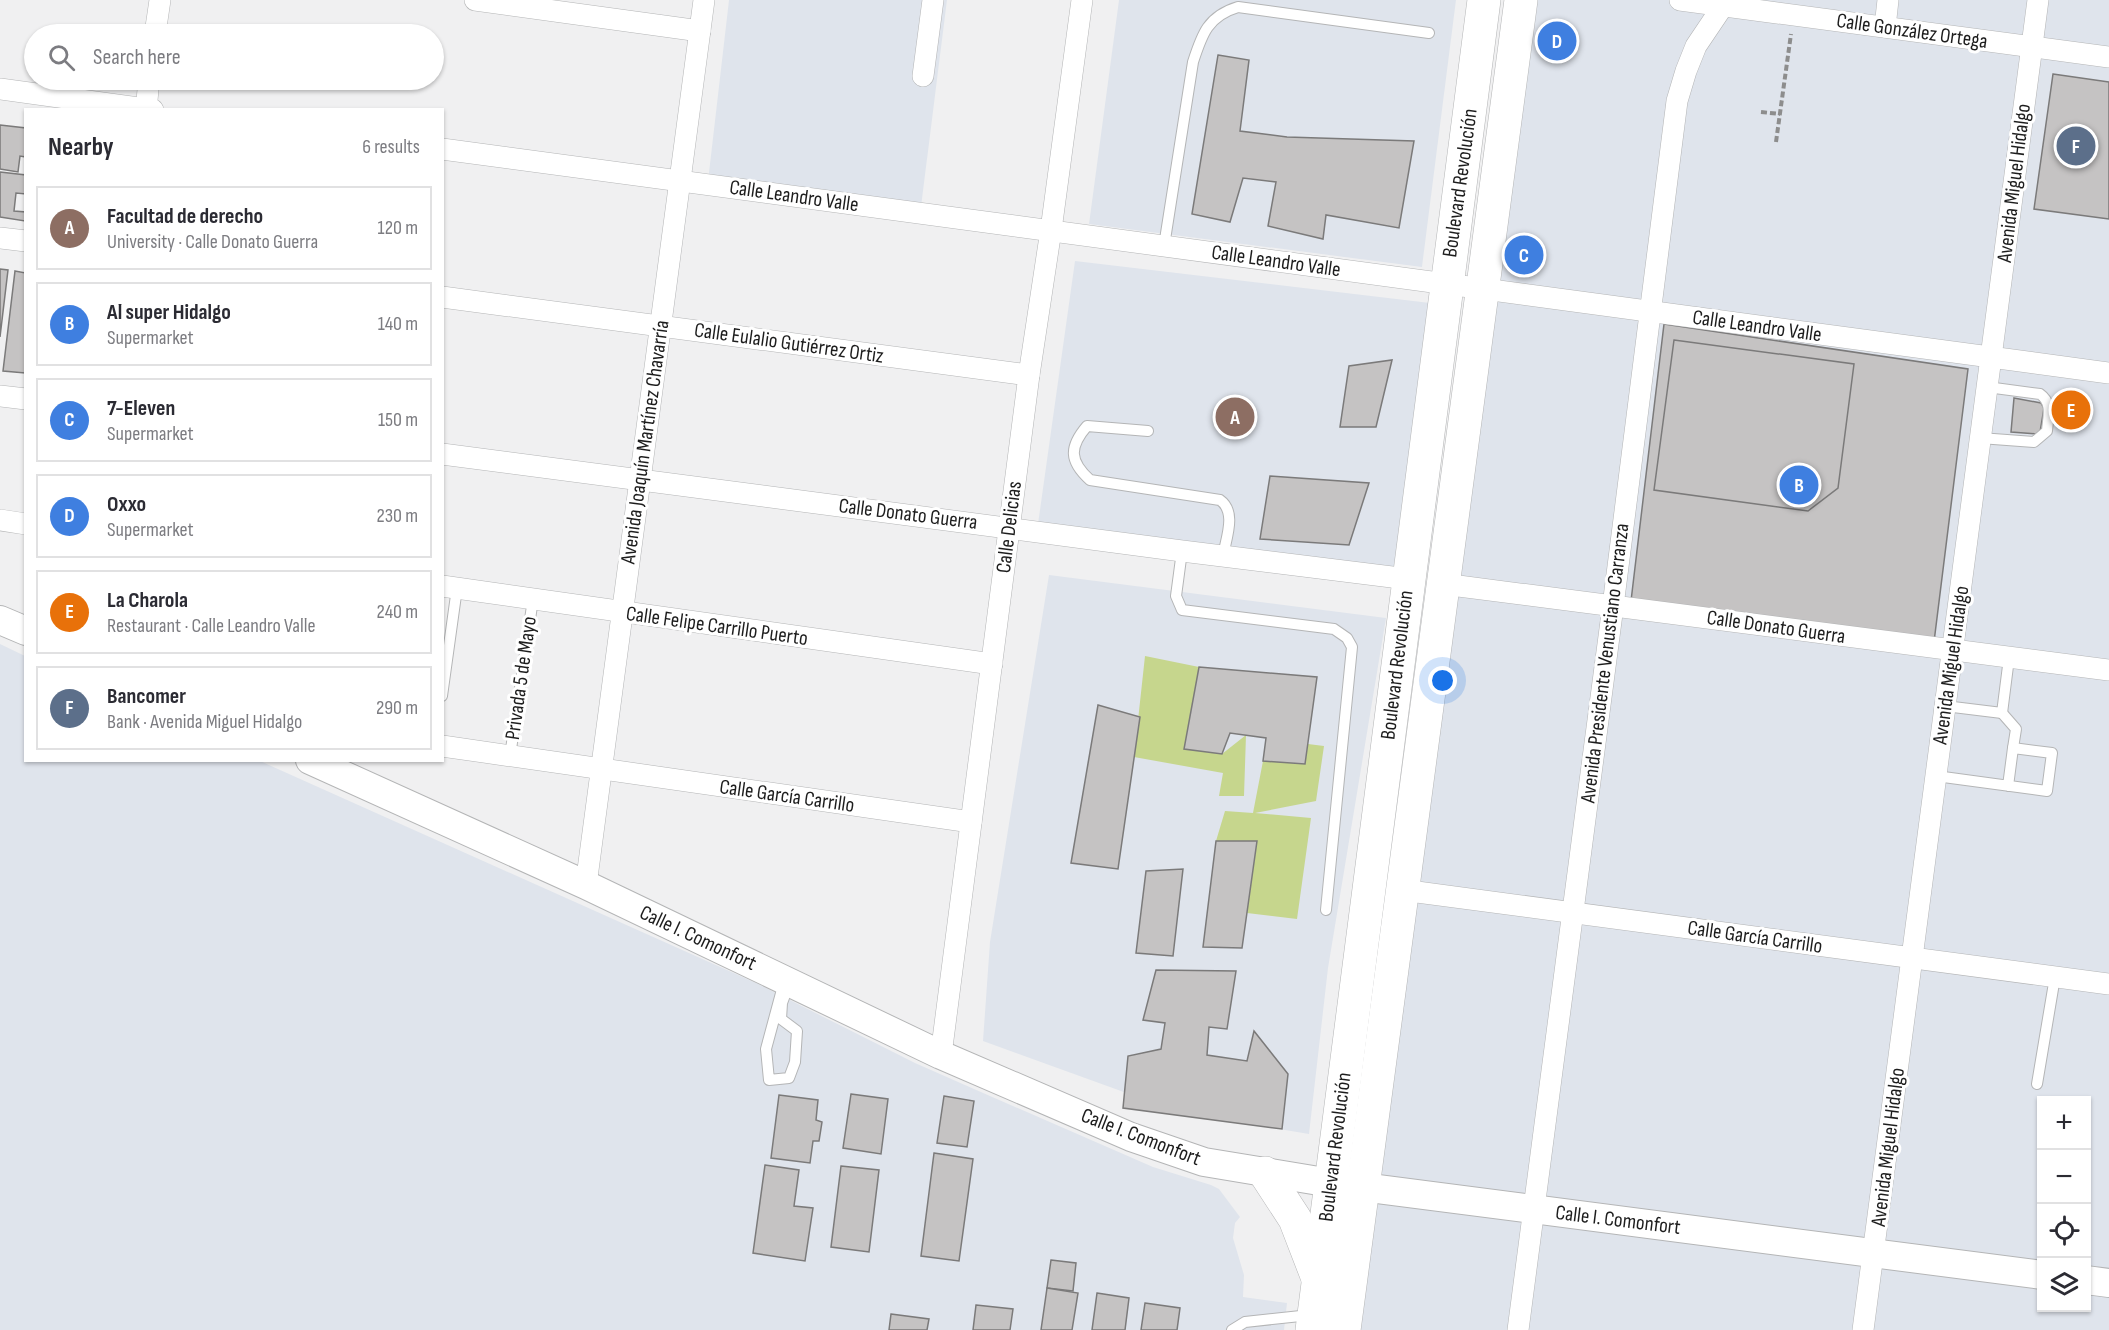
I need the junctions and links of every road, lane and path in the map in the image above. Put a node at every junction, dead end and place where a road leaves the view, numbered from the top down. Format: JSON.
{"nodes":[{"id":1,"x":159,"y":0,"type":"edge"},
{"id":2,"x":475,"y":0,"type":"edge"},
{"id":3,"x":704,"y":0,"type":"edge"},
{"id":4,"x":933,"y":0,"type":"edge"},
{"id":5,"x":1082,"y":0,"type":"edge"},
{"id":6,"x":1484,"y":0,"type":"edge"},
{"id":7,"x":1521,"y":0,"type":"edge"},
{"id":8,"x":1680,"y":0,"type":"edge"},
{"id":9,"x":1888,"y":0,"type":"edge"},
{"id":10,"x":2038,"y":0,"type":"edge"},
{"id":11,"x":1725,"y":3,"type":"edge"},
{"id":12,"x":1794,"y":15,"type":"junction"},
{"id":13,"x":156,"y":24,"type":"edge"},
{"id":14,"x":1885,"y":27,"type":"junction"},
{"id":15,"x":700,"y":31,"type":"junction"},
{"id":16,"x":1429,"y":33,"type":"dead end"},
{"id":17,"x":2032,"y":46,"type":"junction"},
{"id":18,"x":2109,"y":57,"type":"edge"},
{"id":19,"x":923,"y":76,"type":"dead end"},
{"id":20,"x":0,"y":89,"type":"edge"},
{"id":21,"x":149,"y":90,"type":"edge"},
{"id":22,"x":141,"y":108,"type":"edge"},
{"id":23,"x":148,"y":108,"type":"edge"},
{"id":24,"x":1761,"y":112,"type":"dead end"},
{"id":25,"x":1780,"y":114,"type":"junction"},
{"id":26,"x":1776,"y":142,"type":"dead end"},
{"id":27,"x":444,"y":148,"type":"edge"},
{"id":28,"x":680,"y":181,"type":"junction"},
{"id":29,"x":1051,"y":230,"type":"junction"},
{"id":30,"x":0,"y":238,"type":"edge"},
{"id":31,"x":24,"y":241,"type":"edge"},
{"id":32,"x":1164,"y":246,"type":"junction"},
{"id":33,"x":1447,"y":284,"type":"junction"},
{"id":34,"x":1482,"y":289,"type":"junction"},
{"id":35,"x":444,"y":297,"type":"edge"},
{"id":36,"x":1650,"y":312,"type":"junction"},
{"id":37,"x":661,"y":326,"type":"junction"},
{"id":38,"x":1991,"y":357,"type":"junction"},
{"id":39,"x":2109,"y":373,"type":"edge"},
{"id":40,"x":1029,"y":375,"type":"junction"},
{"id":41,"x":1987,"y":387,"type":"junction"},
{"id":42,"x":0,"y":396,"type":"edge"},
{"id":43,"x":24,"y":399,"type":"edge"},
{"id":44,"x":1148,"y":431,"type":"dead end"},
{"id":45,"x":1980,"y":438,"type":"junction"},
{"id":46,"x":444,"y":453,"type":"edge"},
{"id":47,"x":640,"y":479,"type":"junction"},
{"id":48,"x":0,"y":520,"type":"edge"},
{"id":49,"x":24,"y":524,"type":"edge"},
{"id":50,"x":1010,"y":527,"type":"junction"},
{"id":51,"x":1182,"y":551,"type":"junction"},
{"id":52,"x":1224,"y":556,"type":"junction"},
{"id":53,"x":1408,"y":579,"type":"junction"},
{"id":54,"x":1443,"y":584,"type":"junction"},
{"id":55,"x":450,"y":587,"type":"edge"},
{"id":56,"x":533,"y":599,"type":"junction"},
{"id":57,"x":1613,"y":606,"type":"junction"},
{"id":58,"x":623,"y":612,"type":"junction"},
{"id":59,"x":0,"y":620,"type":"edge"},
{"id":60,"x":24,"y":630,"type":"edge"},
{"id":61,"x":1953,"y":651,"type":"junction"},
{"id":62,"x":2009,"y":658,"type":"junction"},
{"id":63,"x":992,"y":664,"type":"junction"},
{"id":64,"x":444,"y":669,"type":"edge"},
{"id":65,"x":2109,"y":670,"type":"edge"},
{"id":66,"x":1945,"y":706,"type":"junction"},
{"id":67,"x":2002,"y":713,"type":"junction"},
{"id":68,"x":444,"y":746,"type":"edge"},
{"id":69,"x":2013,"y":748,"type":"junction"},
{"id":70,"x":510,"y":756,"type":"junction"},
{"id":71,"x":314,"y":762,"type":"edge"},
{"id":72,"x":602,"y":769,"type":"junction"},
{"id":73,"x":1936,"y":776,"type":"junction"},
{"id":74,"x":2008,"y":786,"type":"junction"},
{"id":75,"x":971,"y":822,"type":"junction"},
{"id":76,"x":586,"y":885,"type":"junction"},
{"id":77,"x":1402,"y":890,"type":"junction"},
{"id":78,"x":1326,"y":910,"type":"dead end"},
{"id":79,"x":1572,"y":913,"type":"junction"},
{"id":80,"x":1912,"y":958,"type":"junction"},
{"id":81,"x":2055,"y":977,"type":"junction"},
{"id":82,"x":788,"y":980,"type":"junction"},
{"id":83,"x":2109,"y":984,"type":"edge"},
{"id":84,"x":941,"y":1055,"type":"junction"},
{"id":85,"x":2037,"y":1084,"type":"dead end"},
{"id":86,"x":1265,"y":1173,"type":"junction"},
{"id":87,"x":1331,"y":1184,"type":"junction"},
{"id":88,"x":1363,"y":1187,"type":"junction"},
{"id":89,"x":1533,"y":1209,"type":"junction"},
{"id":90,"x":1874,"y":1253,"type":"junction"},
{"id":91,"x":2037,"y":1274,"type":"edge"},
{"id":92,"x":1318,"y":1278,"type":"junction"},
{"id":93,"x":2091,"y":1281,"type":"edge"},
{"id":94,"x":2109,"y":1283,"type":"edge"},
{"id":95,"x":1313,"y":1322,"type":"edge"},
{"id":96,"x":1274,"y":1324,"type":"edge"},
{"id":97,"x":1232,"y":1330,"type":"edge"},
{"id":98,"x":1344,"y":1330,"type":"edge"},
{"id":99,"x":1518,"y":1330,"type":"edge"},
{"id":100,"x":1863,"y":1330,"type":"edge"}],
"edges":[{"from":1,"to":13,"type":"street"},
{"from":2,"to":15,"type":"street"},
{"from":3,"to":15,"type":"street","name":"Avenida Joaquín Martínez Chavarría"},
{"from":4,"to":19,"type":"street"},
{"from":5,"to":29,"type":"street","name":"Calle Delicias"},
{"from":6,"to":33,"type":"main road","name":"Boulevard Revolución"},
{"from":7,"to":34,"type":"main road"},
{"from":8,"to":11,"type":"street","name":"Calle González Ortega"},
{"from":9,"to":14,"type":"street"},
{"from":10,"to":17,"type":"street","name":"Avenida Miguel Hidalgo"},
{"from":11,"to":12,"type":"street","name":"Calle González Ortega"},
{"from":11,"to":36,"type":"street","name":"Avenida Presidente Venustiano Carranza"},
{"from":12,"to":14,"type":"street","name":"Calle González Ortega"},
{"from":12,"to":25,"type":"path"},
{"from":14,"to":17,"type":"street","name":"Calle González Ortega"},
{"from":15,"to":28,"type":"street","name":"Avenida Joaquín Martínez Chavarría"},
{"from":16,"to":32,"type":"lane"},
{"from":17,"to":18,"type":"street","name":"Calle González Ortega"},
{"from":17,"to":38,"type":"street","name":"Avenida Miguel Hidalgo"},
{"from":20,"to":22,"type":"street"},
{"from":21,"to":23,"type":"street"},
{"from":24,"to":25,"type":"path"},
{"from":25,"to":26,"type":"path"},
{"from":27,"to":28,"type":"street","name":"Calle Leandro Valle"},
{"from":28,"to":29,"type":"street","name":"Calle Leandro Valle"},
{"from":28,"to":37,"type":"street","name":"Avenida Joaquín Martínez Chavarría"},
{"from":29,"to":32,"type":"street","name":"Calle Leandro Valle"},
{"from":29,"to":40,"type":"street","name":"Calle Delicias"},
{"from":30,"to":31,"type":"street"},
{"from":32,"to":33,"type":"street","name":"Calle Leandro Valle"},
{"from":33,"to":34,"type":"street","name":"Calle Leandro Valle"},
{"from":33,"to":53,"type":"main road","name":"Boulevard Revolución"},
{"from":34,"to":36,"type":"street","name":"Calle Leandro Valle"},
{"from":34,"to":54,"type":"main road"},
{"from":35,"to":37,"type":"street","name":"Calle Eulalio Gutiérrez Ortiz"},
{"from":36,"to":38,"type":"street","name":"Calle Leandro Valle"},
{"from":36,"to":57,"type":"street","name":"Avenida Presidente Venustiano Carranza"},
{"from":37,"to":40,"type":"street","name":"Calle Eulalio Gutiérrez Ortiz"},
{"from":37,"to":47,"type":"street","name":"Avenida Joaquín Martínez Chavarría"},
{"from":38,"to":39,"type":"street","name":"Calle Leandro Valle"},
{"from":38,"to":41,"type":"street","name":"Avenida Miguel Hidalgo"},
{"from":40,"to":50,"type":"street","name":"Calle Delicias"},
{"from":41,"to":45,"type":"street","name":"Avenida Miguel Hidalgo"},
{"from":41,"to":45,"type":"lane"},
{"from":42,"to":43,"type":"street"},
{"from":44,"to":52,"type":"lane"},
{"from":45,"to":61,"type":"street","name":"Avenida Miguel Hidalgo"},
{"from":46,"to":47,"type":"street","name":"Calle Donato Guerra"},
{"from":47,"to":50,"type":"street","name":"Calle Donato Guerra"},
{"from":47,"to":58,"type":"street","name":"Avenida Joaquín Martínez Chavarría"},
{"from":48,"to":49,"type":"street"},
{"from":50,"to":51,"type":"street","name":"Calle Donato Guerra"},
{"from":50,"to":63,"type":"street","name":"Calle Delicias"},
{"from":51,"to":52,"type":"street","name":"Calle Donato Guerra"},
{"from":51,"to":78,"type":"lane"},
{"from":52,"to":53,"type":"street","name":"Calle Donato Guerra"},
{"from":53,"to":87,"type":"main road","name":"Boulevard Revolución"},
{"from":54,"to":57,"type":"street","name":"Calle Donato Guerra"},
{"from":54,"to":77,"type":"main road"},
{"from":55,"to":56,"type":"street","name":"Calle Felipe Carrillo Puerto"},
{"from":55,"to":64,"type":"lane"},
{"from":56,"to":58,"type":"street","name":"Calle Felipe Carrillo Puerto"},
{"from":56,"to":70,"type":"lane","name":"Privada 5 de Mayo"},
{"from":57,"to":61,"type":"street","name":"Calle Donato Guerra"},
{"from":57,"to":79,"type":"street","name":"Avenida Presidente Venustiano Carranza"},
{"from":58,"to":63,"type":"street","name":"Calle Felipe Carrillo Puerto"},
{"from":58,"to":72,"type":"street","name":"Avenida Joaquín Martínez Chavarría"},
{"from":59,"to":60,"type":"main road"},
{"from":61,"to":62,"type":"street","name":"Calle Donato Guerra"},
{"from":61,"to":66,"type":"street","name":"Avenida Miguel Hidalgo"},
{"from":62,"to":65,"type":"street","name":"Calle Donato Guerra"},
{"from":62,"to":67,"type":"lane"},
{"from":63,"to":75,"type":"street","name":"Calle Delicias"},
{"from":66,"to":67,"type":"lane"},
{"from":66,"to":73,"type":"street","name":"Avenida Miguel Hidalgo"},
{"from":67,"to":69,"type":"lane"},
{"from":68,"to":70,"type":"street","name":"Calle García Carrillo"},
{"from":69,"to":74,"type":"lane"},
{"from":69,"to":74,"type":"lane"},
{"from":70,"to":72,"type":"street","name":"Calle García Carrillo"},
{"from":71,"to":76,"type":"main road","name":"Calle I. Comonfort"},
{"from":72,"to":75,"type":"street","name":"Calle García Carrillo"},
{"from":72,"to":76,"type":"street","name":"Avenida Joaquín Martínez Chavarría"},
{"from":73,"to":74,"type":"lane"},
{"from":73,"to":80,"type":"street","name":"Avenida Miguel Hidalgo"},
{"from":75,"to":84,"type":"street","name":"Calle Delicias"},
{"from":76,"to":82,"type":"main road","name":"Calle I. Comonfort"},
{"from":77,"to":79,"type":"street","name":"Calle García Carrillo"},
{"from":77,"to":88,"type":"main road"},
{"from":79,"to":80,"type":"street","name":"Calle García Carrillo"},
{"from":79,"to":89,"type":"street","name":"Avenida Presidente Venustiano Carranza"},
{"from":80,"to":81,"type":"street","name":"Calle García Carrillo"},
{"from":80,"to":90,"type":"street","name":"Avenida Miguel Hidalgo"},
{"from":81,"to":83,"type":"street","name":"Calle García Carrillo"},
{"from":81,"to":85,"type":"lane"},
{"from":82,"to":82,"type":"lane"},
{"from":82,"to":84,"type":"main road","name":"Calle I. Comonfort"},
{"from":84,"to":86,"type":"main road","name":"Calle I. Comonfort"},
{"from":86,"to":87,"type":"main road","name":"Calle I. Comonfort"},
{"from":86,"to":92,"type":"main road"},
{"from":87,"to":88,"type":"main road","name":"Calle I. Comonfort"},
{"from":87,"to":92,"type":"main road","name":"Boulevard Revolución"},
{"from":88,"to":89,"type":"main road","name":"Calle I. Comonfort"},
{"from":88,"to":98,"type":"main road"},
{"from":89,"to":90,"type":"main road","name":"Calle I. Comonfort"},
{"from":89,"to":99,"type":"street","name":"Avenida Presidente Venustiano Carranza"},
{"from":90,"to":91,"type":"main road","name":"Calle I. Comonfort"},
{"from":90,"to":100,"type":"street","name":"Avenida Miguel Hidalgo"},
{"from":92,"to":95,"type":"main road","name":"Boulevard Revolución"},
{"from":93,"to":94,"type":"main road"},
{"from":95,"to":96,"type":"lane"},
{"from":96,"to":97,"type":"lane"}]}
